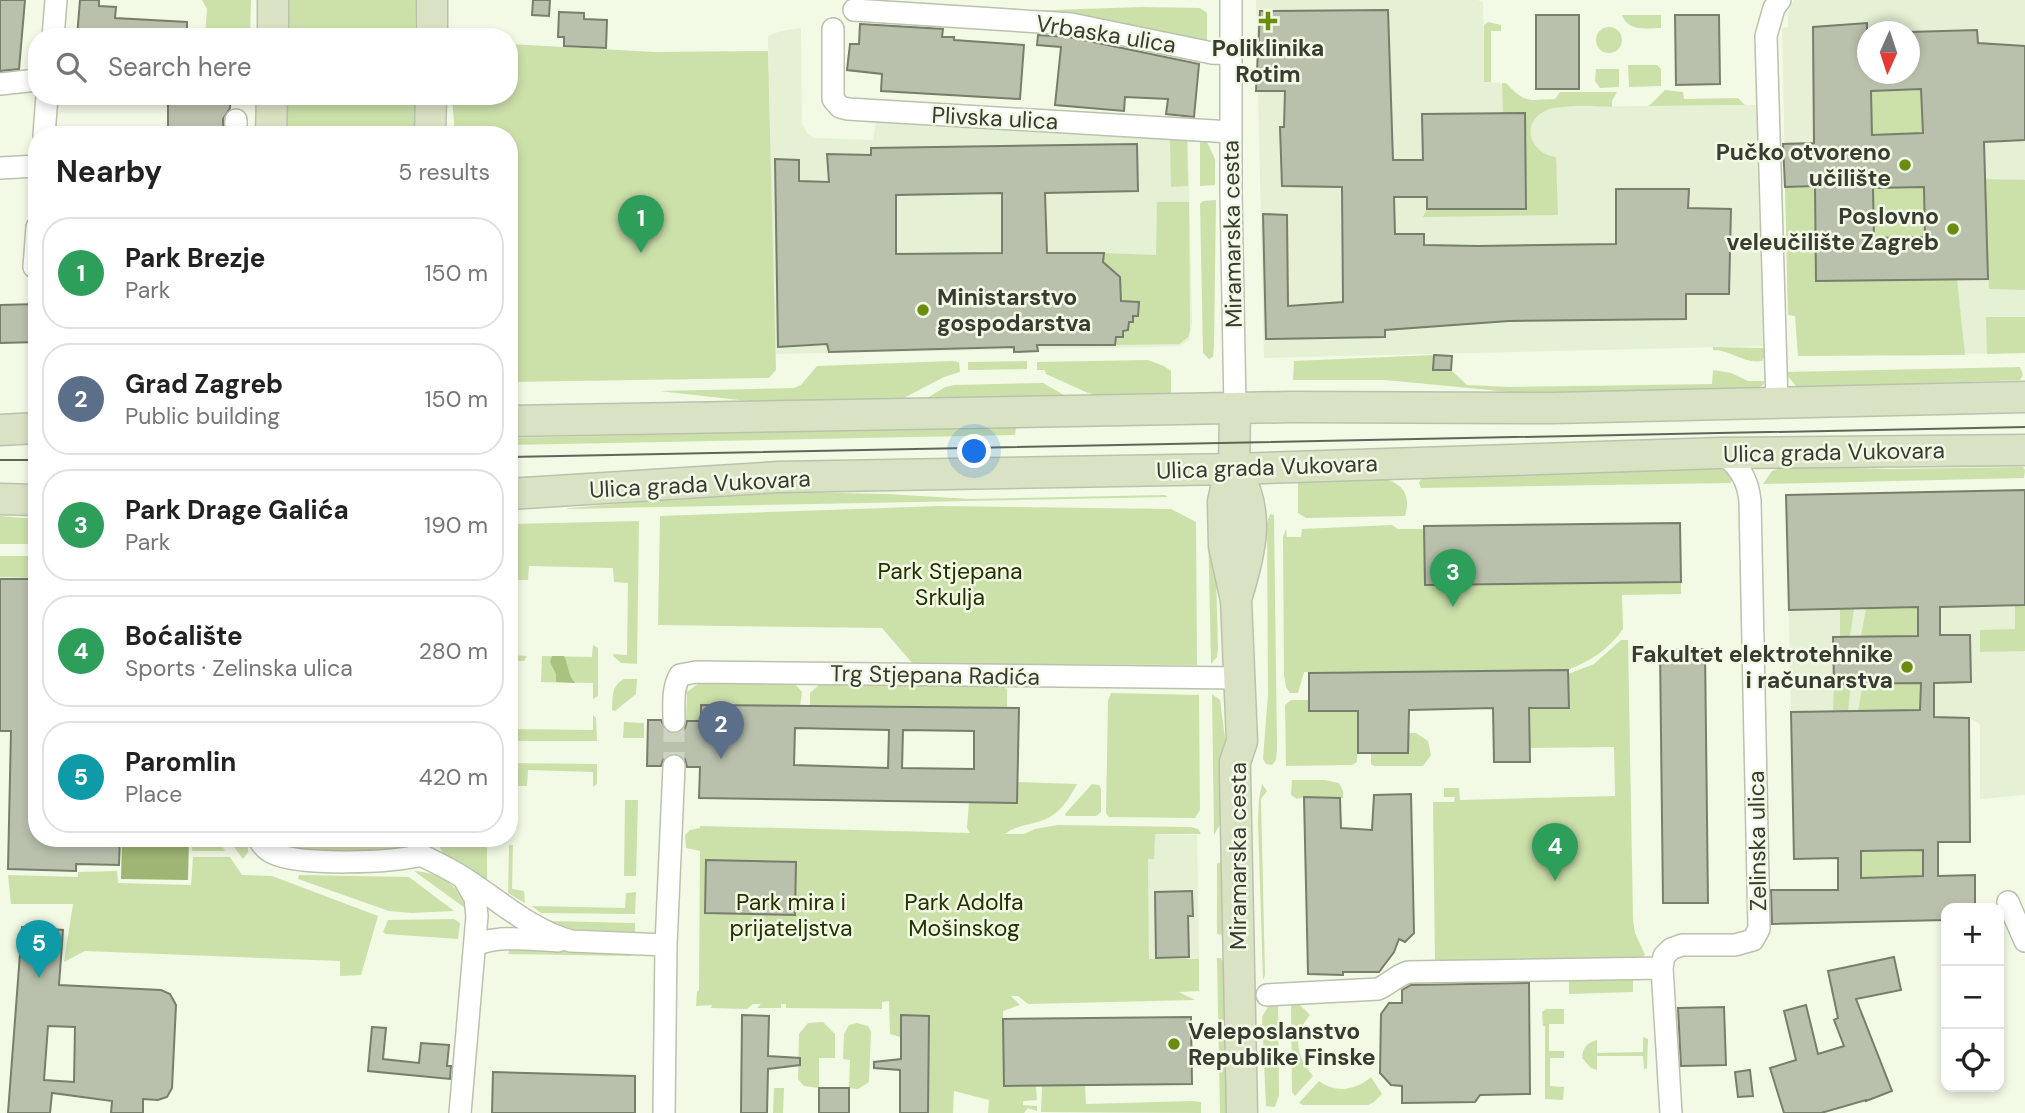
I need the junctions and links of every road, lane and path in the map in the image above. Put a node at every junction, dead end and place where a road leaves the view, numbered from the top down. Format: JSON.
{"nodes":[{"id":1,"x":56,"y":0,"type":"edge"},
{"id":2,"x":273,"y":0,"type":"edge"},
{"id":3,"x":432,"y":0,"type":"edge"},
{"id":4,"x":1231,"y":0,"type":"edge"},
{"id":5,"x":1780,"y":0,"type":"edge"},
{"id":6,"x":854,"y":10,"type":"dead end"},
{"id":7,"x":54,"y":28,"type":"edge"},
{"id":8,"x":273,"y":28,"type":"edge"},
{"id":9,"x":432,"y":28,"type":"edge"},
{"id":10,"x":833,"y":29,"type":"dead end"},
{"id":11,"x":1231,"y":54,"type":"junction"},
{"id":12,"x":28,"y":81,"type":"edge"},
{"id":13,"x":0,"y":84,"type":"edge"},
{"id":14,"x":46,"y":105,"type":"edge"},
{"id":15,"x":272,"y":105,"type":"edge"},
{"id":16,"x":431,"y":105,"type":"edge"},
{"id":17,"x":45,"y":126,"type":"edge"},
{"id":18,"x":271,"y":126,"type":"edge"},
{"id":19,"x":430,"y":126,"type":"edge"},
{"id":20,"x":1231,"y":132,"type":"junction"},
{"id":21,"x":28,"y":166,"type":"edge"},
{"id":22,"x":0,"y":168,"type":"edge"},
{"id":23,"x":1776,"y":390,"type":"junction"},
{"id":24,"x":2025,"y":397,"type":"edge"},
{"id":25,"x":1235,"y":408,"type":"junction"},
{"id":26,"x":518,"y":414,"type":"edge"},
{"id":27,"x":518,"y":421,"type":"edge"},
{"id":28,"x":545,"y":421,"type":"junction"},
{"id":29,"x":28,"y":428,"type":"edge"},
{"id":30,"x":0,"y":430,"type":"edge"},
{"id":31,"x":2025,"y":450,"type":"edge"},
{"id":32,"x":1783,"y":452,"type":"junction"},
{"id":33,"x":1720,"y":453,"type":"junction"},
{"id":34,"x":1234,"y":468,"type":"junction"},
{"id":35,"x":1749,"y":490,"type":"junction"},
{"id":36,"x":518,"y":493,"type":"edge"},
{"id":37,"x":0,"y":499,"type":"edge"},
{"id":38,"x":28,"y":500,"type":"edge"},
{"id":39,"x":1238,"y":678,"type":"junction"},
{"id":40,"x":674,"y":721,"type":"tunnel mouth"},
{"id":41,"x":1242,"y":741,"type":"junction"},
{"id":42,"x":674,"y":766,"type":"tunnel mouth"},
{"id":43,"x":263,"y":847,"type":"edge"},
{"id":44,"x":419,"y":847,"type":"edge"},
{"id":45,"x":422,"y":847,"type":"edge"},
{"id":46,"x":463,"y":877,"type":"junction"},
{"id":47,"x":2008,"y":902,"type":"dead end"},
{"id":48,"x":571,"y":941,"type":"junction"},
{"id":49,"x":2025,"y":941,"type":"edge"},
{"id":50,"x":666,"y":945,"type":"junction"},
{"id":51,"x":475,"y":946,"type":"junction"},
{"id":52,"x":1662,"y":968,"type":"junction"},
{"id":53,"x":1267,"y":995,"type":"dead end"},
{"id":54,"x":460,"y":1113,"type":"edge"},
{"id":55,"x":664,"y":1113,"type":"edge"},
{"id":56,"x":1242,"y":1113,"type":"edge"},
{"id":57,"x":1257,"y":1113,"type":"edge"},
{"id":58,"x":1671,"y":1113,"type":"edge"}],
"edges":[{"from":1,"to":7,"type":"street"},
{"from":2,"to":8,"type":"main road"},
{"from":3,"to":9,"type":"main road"},
{"from":4,"to":11,"type":"street","name":"Miramarska cesta"},
{"from":5,"to":23,"type":"street"},
{"from":6,"to":11,"type":"street","name":"Vrbaska ulica"},
{"from":10,"to":20,"type":"street","name":"Plivska ulica"},
{"from":11,"to":20,"type":"street","name":"Miramarska cesta"},
{"from":12,"to":13,"type":"street"},
{"from":14,"to":17,"type":"street"},
{"from":15,"to":18,"type":"main road"},
{"from":16,"to":19,"type":"main road"},
{"from":20,"to":25,"type":"street","name":"Miramarska cesta"},
{"from":21,"to":22,"type":"street"},
{"from":23,"to":24,"type":"main road"},
{"from":23,"to":25,"type":"main road"},
{"from":25,"to":28,"type":"main road"},
{"from":25,"to":34,"type":"main road","name":"Miramarska cesta"},
{"from":26,"to":28,"type":"main road"},
{"from":27,"to":28,"type":"main road"},
{"from":29,"to":30,"type":"main road"},
{"from":31,"to":32,"type":"main road","name":"Ulica grada Vukovara"},
{"from":32,"to":33,"type":"main road","name":"Ulica grada Vukovara"},
{"from":32,"to":35,"type":"street"},
{"from":33,"to":34,"type":"main road","name":"Ulica grada Vukovara"},
{"from":33,"to":35,"type":"street","name":"Zelinska ulica"},
{"from":34,"to":36,"type":"main road","name":"Ulica grada Vukovara"},
{"from":34,"to":39,"type":"main road","name":"Miramarska cesta"},
{"from":35,"to":52,"type":"street","name":"Zelinska ulica"},
{"from":37,"to":38,"type":"main road"},
{"from":39,"to":40,"type":"street","name":"Trg Stjepana Radića"},
{"from":39,"to":41,"type":"main road","name":"Miramarska cesta"},
{"from":41,"to":56,"type":"main road","name":"Miramarska cesta"},
{"from":41,"to":57,"type":"main road"},
{"from":42,"to":50,"type":"street"},
{"from":43,"to":44,"type":"street"},
{"from":45,"to":46,"type":"street"},
{"from":46,"to":48,"type":"street"},
{"from":46,"to":51,"type":"street"},
{"from":47,"to":49,"type":"street"},
{"from":48,"to":50,"type":"street"},
{"from":48,"to":51,"type":"street"},
{"from":50,"to":55,"type":"street"},
{"from":51,"to":54,"type":"street"},
{"from":52,"to":53,"type":"street"},
{"from":52,"to":58,"type":"street"}]}
